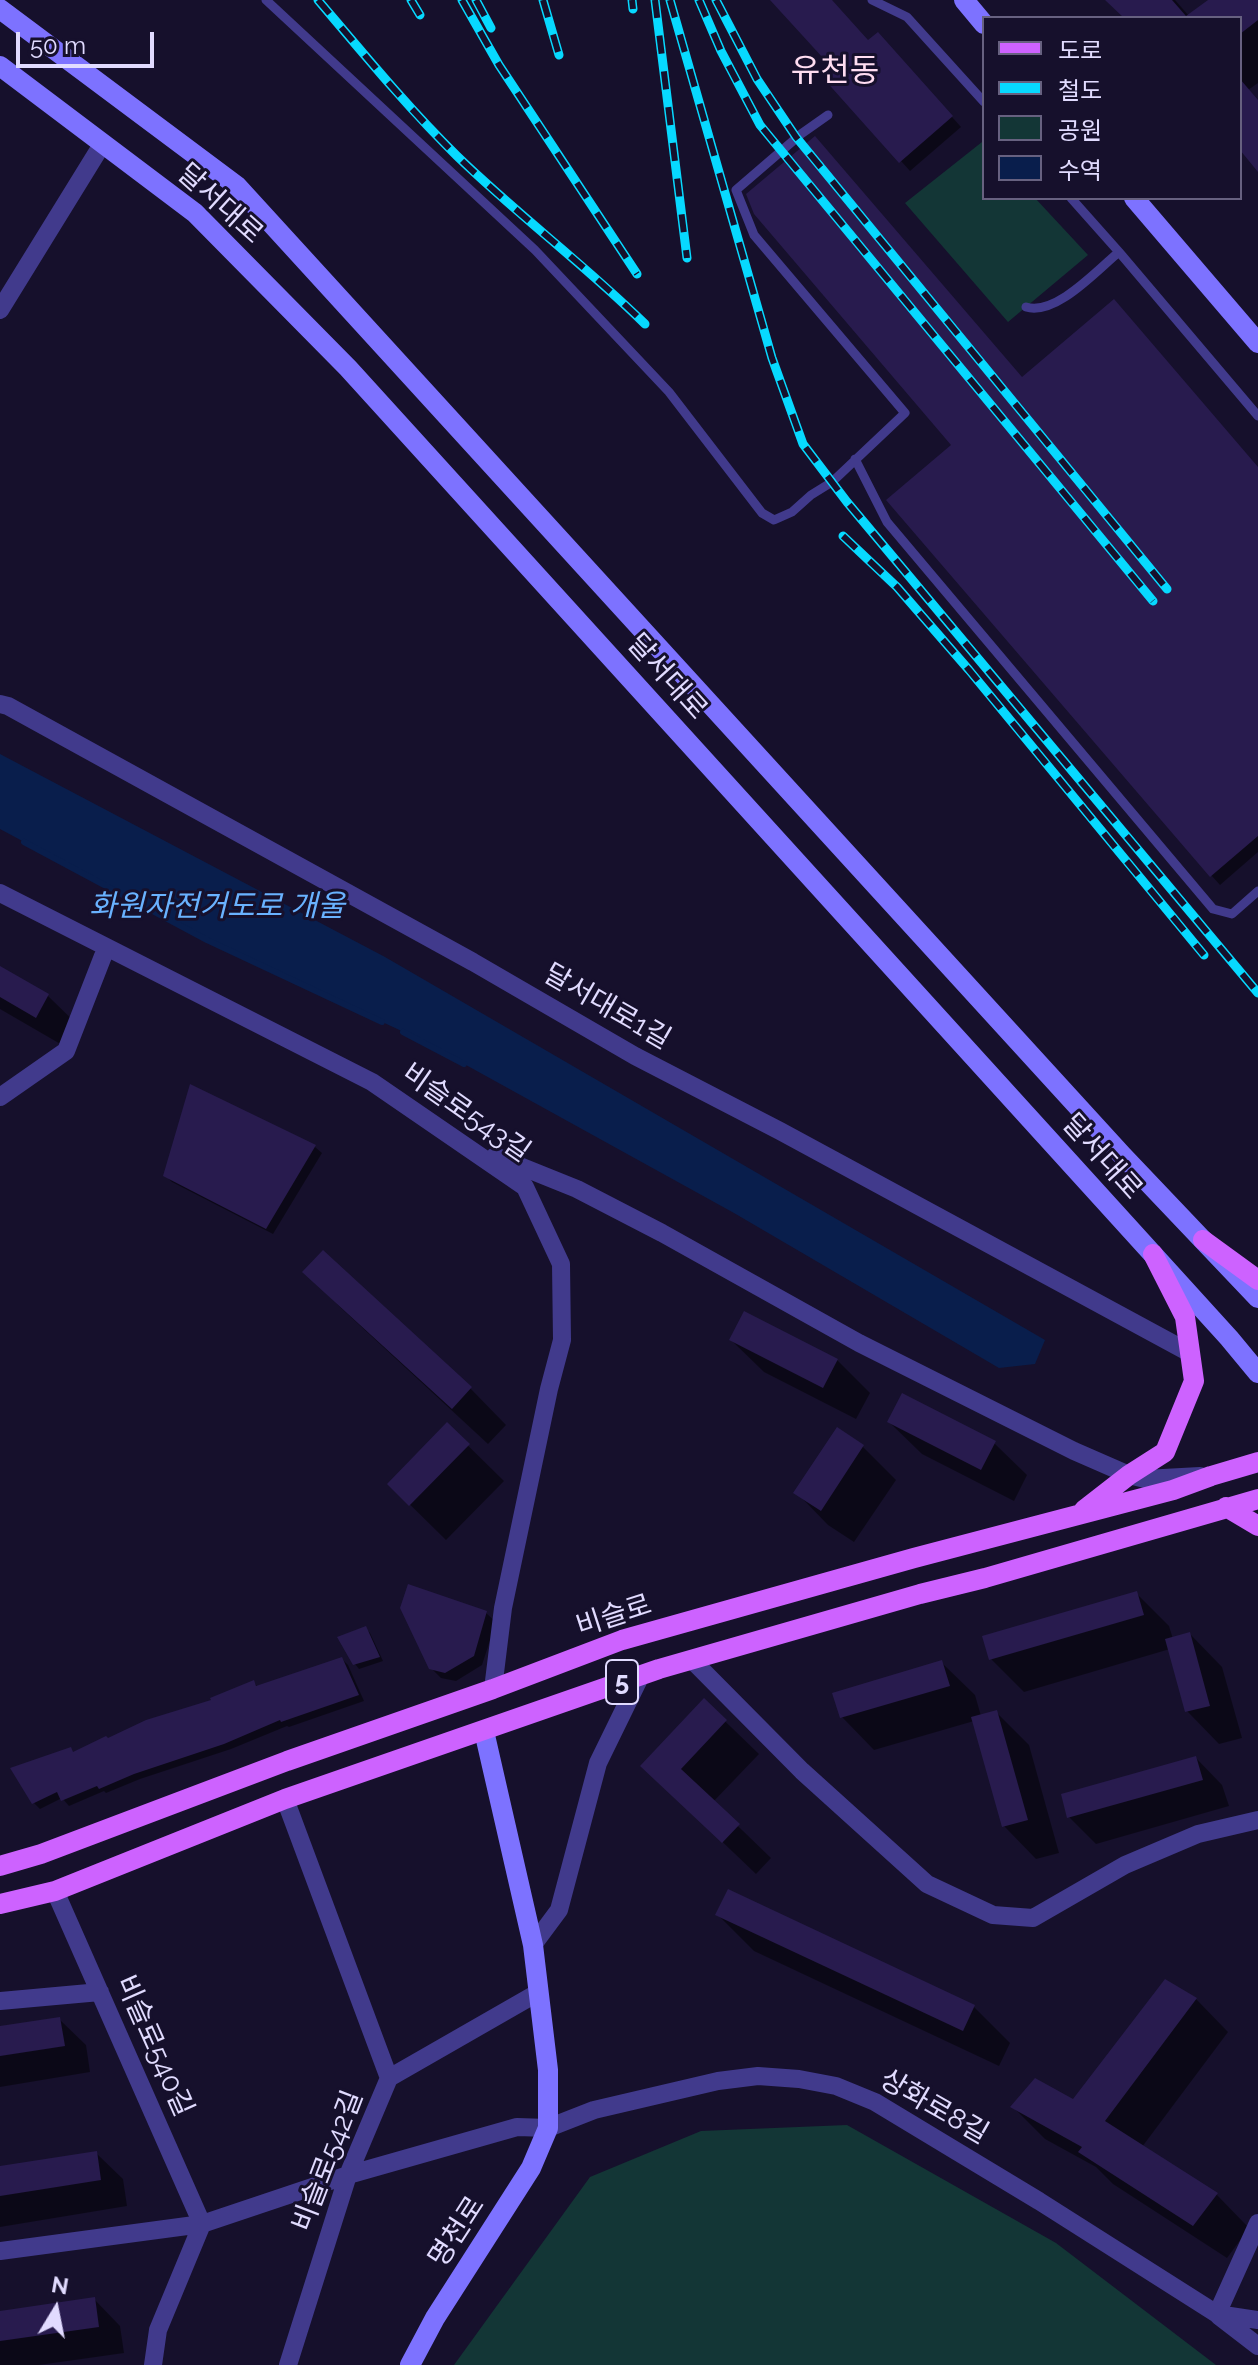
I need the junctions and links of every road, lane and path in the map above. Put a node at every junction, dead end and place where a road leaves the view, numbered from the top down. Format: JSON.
{"nodes":[{"id":1,"x":266,"y":0,"type":"edge"},
{"id":2,"x":872,"y":0,"type":"edge"},
{"id":3,"x":964,"y":0,"type":"edge"},
{"id":4,"x":0,"y":9,"type":"edge"},
{"id":5,"x":982,"y":22,"type":"edge"},
{"id":6,"x":0,"y":66,"type":"edge"},
{"id":7,"x":982,"y":100,"type":"edge"},
{"id":8,"x":828,"y":115,"type":"dead end"},
{"id":9,"x":103,"y":143,"type":"junction"},
{"id":10,"x":1073,"y":200,"type":"edge"},
{"id":11,"x":1136,"y":200,"type":"edge"},
{"id":12,"x":1119,"y":252,"type":"junction"},
{"id":13,"x":1026,"y":307,"type":"dead end"},
{"id":14,"x":0,"y":310,"type":"edge"},
{"id":15,"x":1258,"y":343,"type":"edge"},
{"id":16,"x":1258,"y":416,"type":"edge"},
{"id":17,"x":855,"y":459,"type":"junction"},
{"id":18,"x":0,"y":704,"type":"edge"},
{"id":19,"x":1258,"y":891,"type":"edge"},
{"id":20,"x":0,"y":893,"type":"edge"},
{"id":21,"x":103,"y":956,"type":"dead end"},
{"id":22,"x":0,"y":1097,"type":"edge"},
{"id":23,"x":450,"y":1136,"type":"junction"},
{"id":24,"x":1203,"y":1240,"type":"junction"},
{"id":25,"x":1153,"y":1254,"type":"junction"},
{"id":26,"x":1258,"y":1280,"type":"edge"},
{"id":27,"x":1258,"y":1298,"type":"edge"},
{"id":28,"x":1190,"y":1353,"type":"junction"},
{"id":29,"x":1256,"y":1370,"type":"edge"},
{"id":30,"x":1258,"y":1462,"type":"edge"},
{"id":31,"x":1129,"y":1475,"type":"junction"},
{"id":32,"x":1211,"y":1476,"type":"junction"},
{"id":33,"x":1258,"y":1499,"type":"edge"},
{"id":34,"x":1226,"y":1507,"type":"junction"},
{"id":35,"x":1076,"y":1517,"type":"junction"},
{"id":36,"x":1258,"y":1526,"type":"edge"},
{"id":37,"x":692,"y":1660,"type":"junction"},
{"id":38,"x":641,"y":1675,"type":"junction"},
{"id":39,"x":493,"y":1689,"type":"junction"},
{"id":40,"x":484,"y":1731,"type":"junction"},
{"id":41,"x":285,"y":1799,"type":"junction"},
{"id":42,"x":1258,"y":1820,"type":"edge"},
{"id":43,"x":0,"y":1866,"type":"edge"},
{"id":44,"x":55,"y":1891,"type":"junction"},
{"id":45,"x":0,"y":1904,"type":"edge"},
{"id":46,"x":533,"y":1945,"type":"junction"},
{"id":47,"x":100,"y":1992,"type":"junction"},
{"id":48,"x":539,"y":1992,"type":"junction"},
{"id":49,"x":0,"y":2001,"type":"edge"},
{"id":50,"x":389,"y":2078,"type":"junction"},
{"id":51,"x":548,"y":2128,"type":"junction"},
{"id":52,"x":348,"y":2175,"type":"junction"},
{"id":53,"x":1258,"y":2223,"type":"edge"},
{"id":54,"x":202,"y":2224,"type":"junction"},
{"id":55,"x":0,"y":2251,"type":"edge"},
{"id":56,"x":1217,"y":2314,"type":"junction"},
{"id":57,"x":1258,"y":2320,"type":"edge"},
{"id":58,"x":1258,"y":2346,"type":"edge"},
{"id":59,"x":153,"y":2365,"type":"edge"},
{"id":60,"x":288,"y":2365,"type":"edge"},
{"id":61,"x":410,"y":2365,"type":"edge"}],
"edges":[{"from":1,"to":17,"type":"lane"},
{"from":2,"to":7,"type":"lane"},
{"from":3,"to":5,"type":"main road"},
{"from":4,"to":24,"type":"main road","name":"달서대로"},
{"from":6,"to":9,"type":"main road","name":"달서대로"},
{"from":8,"to":17,"type":"lane"},
{"from":9,"to":14,"type":"street"},
{"from":9,"to":25,"type":"main road","name":"달서대로"},
{"from":10,"to":12,"type":"lane"},
{"from":11,"to":15,"type":"main road"},
{"from":12,"to":13,"type":"lane"},
{"from":12,"to":16,"type":"lane"},
{"from":17,"to":19,"type":"lane"},
{"from":18,"to":28,"type":"street","name":"달서대로1길"},
{"from":20,"to":23,"type":"street","name":"비슬로543길"},
{"from":21,"to":22,"type":"street"},
{"from":23,"to":31,"type":"street"},
{"from":23,"to":39,"type":"street","name":"비슬로543길"},
{"from":24,"to":26,"type":"main road"},
{"from":24,"to":27,"type":"main road","name":"달서대로"},
{"from":25,"to":28,"type":"main road"},
{"from":25,"to":29,"type":"main road","name":"달서대로"},
{"from":28,"to":31,"type":"main road"},
{"from":30,"to":32,"type":"main road","name":"비슬로","number":"5"},
{"from":31,"to":32,"type":"street"},
{"from":31,"to":35,"type":"main road"},
{"from":32,"to":35,"type":"main road","name":"비슬로","number":"5"},
{"from":33,"to":34,"type":"main road","number":"5"},
{"from":34,"to":36,"type":"main road"},
{"from":34,"to":37,"type":"main road","number":"5"},
{"from":35,"to":39,"type":"main road","name":"비슬로","number":"5"},
{"from":37,"to":38,"type":"main road","number":"5"},
{"from":37,"to":42,"type":"street"},
{"from":38,"to":40,"type":"main road","number":"5"},
{"from":38,"to":46,"type":"street"},
{"from":39,"to":43,"type":"main road","name":"비슬로","number":"5"},
{"from":40,"to":41,"type":"main road","number":"5"},
{"from":40,"to":46,"type":"main road","name":"명천로"},
{"from":41,"to":44,"type":"main road","number":"5"},
{"from":41,"to":50,"type":"street","name":"비슬로542길"},
{"from":44,"to":45,"type":"main road","number":"5"},
{"from":44,"to":47,"type":"street","name":"비슬로540길"},
{"from":46,"to":48,"type":"main road","name":"명천로"},
{"from":47,"to":49,"type":"street"},
{"from":47,"to":54,"type":"street","name":"비슬로540길"},
{"from":48,"to":50,"type":"street"},
{"from":48,"to":51,"type":"main road","name":"명천로"},
{"from":50,"to":52,"type":"street","name":"비슬로542길"},
{"from":51,"to":52,"type":"street"},
{"from":51,"to":56,"type":"street","name":"상화로8길"},
{"from":51,"to":61,"type":"main road","name":"명천로"},
{"from":52,"to":54,"type":"street"},
{"from":52,"to":60,"type":"street","name":"비슬로542길"},
{"from":53,"to":56,"type":"street"},
{"from":54,"to":55,"type":"street"},
{"from":54,"to":59,"type":"street"},
{"from":56,"to":57,"type":"street","name":"상화로8길"},
{"from":56,"to":58,"type":"street"}]}
